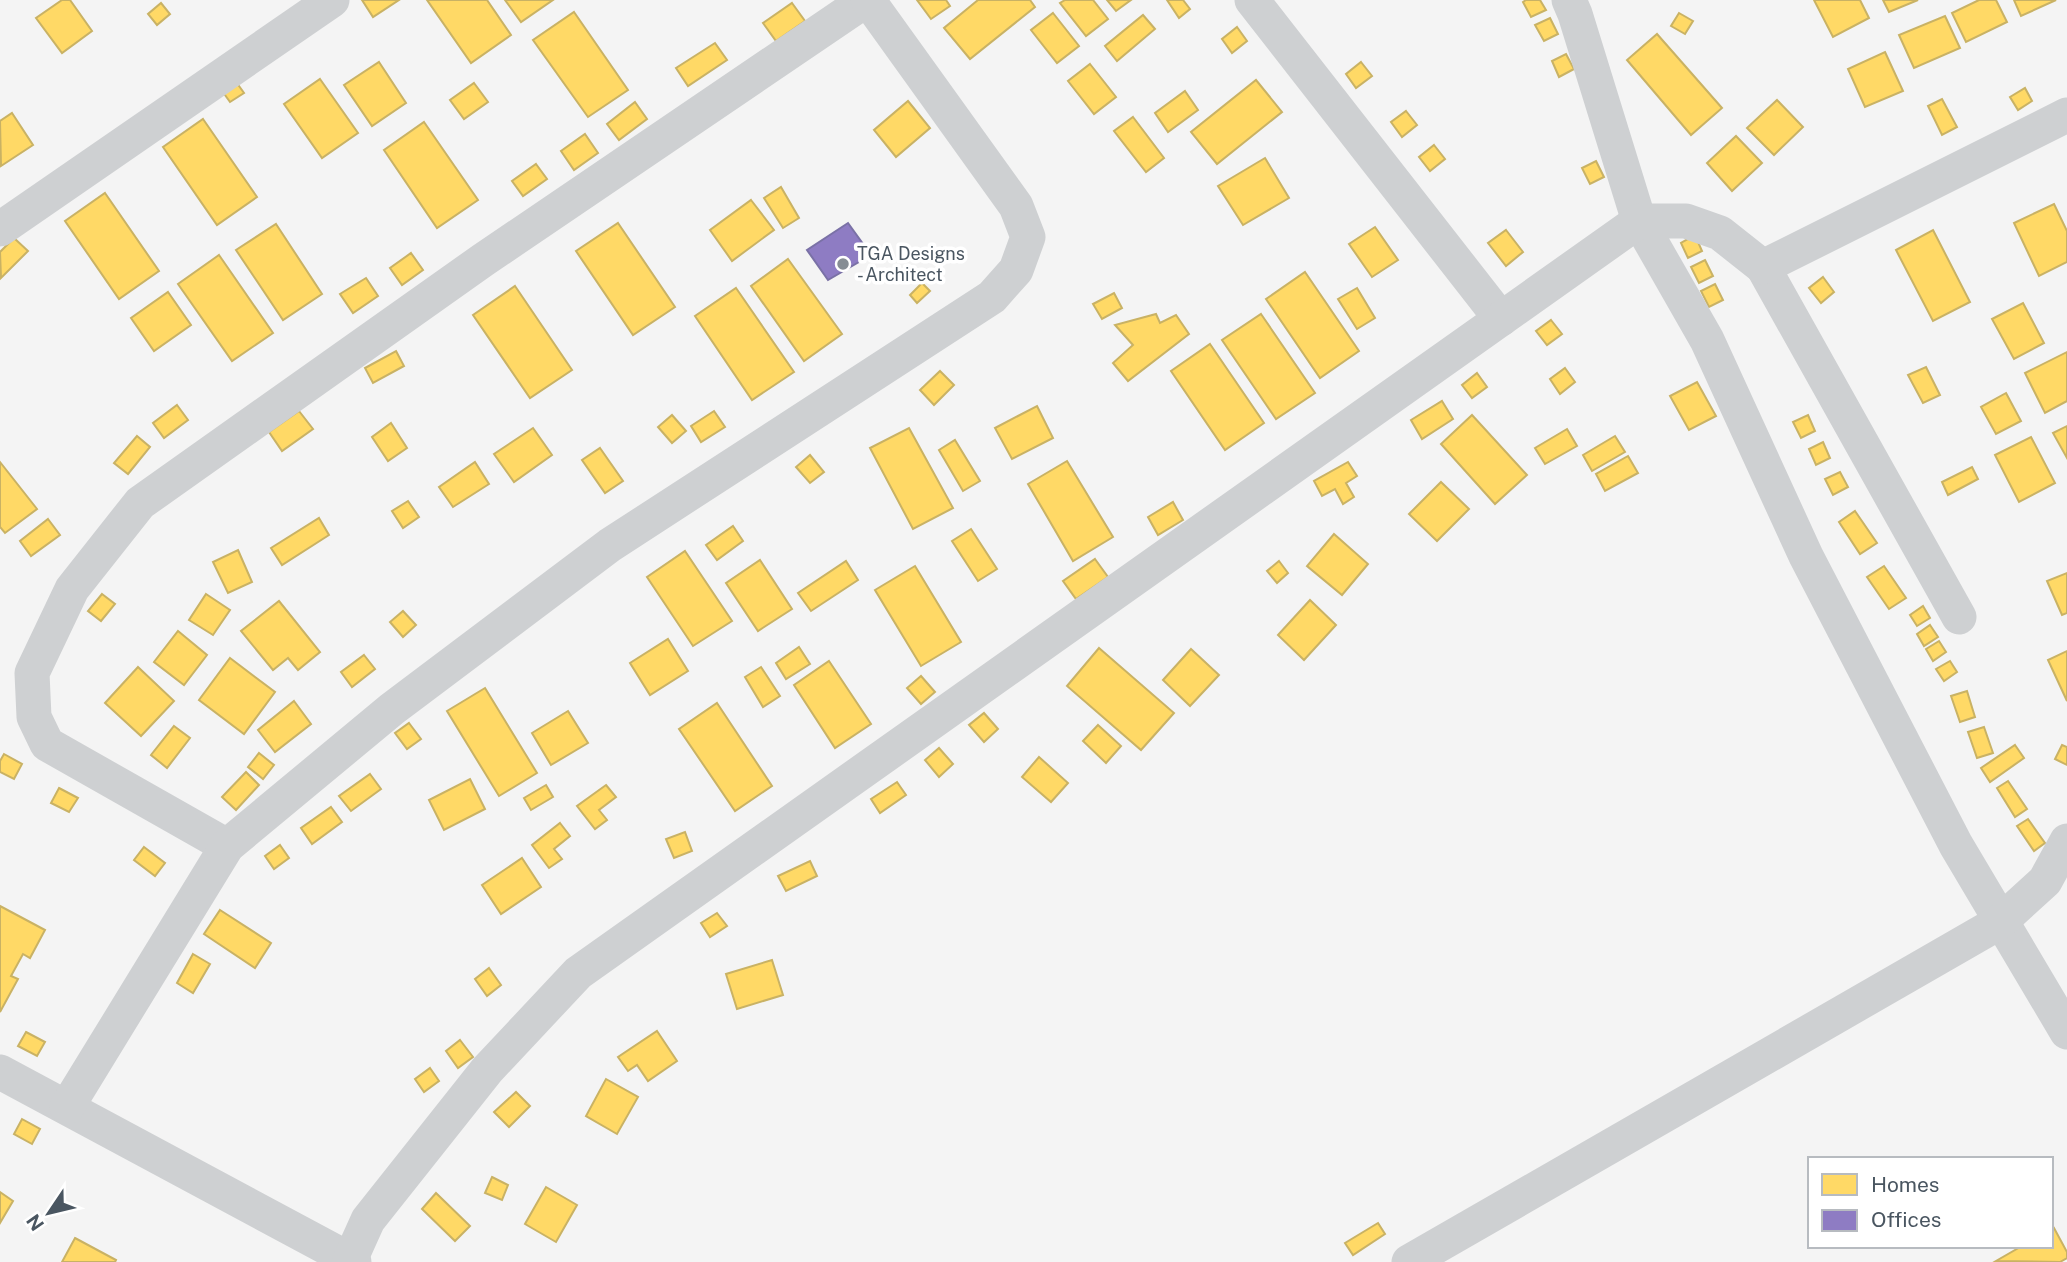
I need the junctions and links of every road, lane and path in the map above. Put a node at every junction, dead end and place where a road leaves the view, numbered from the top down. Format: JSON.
{"nodes":[{"id":1,"x":332,"y":0,"type":"edge"},
{"id":2,"x":867,"y":0,"type":"edge"},
{"id":3,"x":1252,"y":0,"type":"edge"},
{"id":4,"x":1582,"y":5,"type":"edge"},
{"id":5,"x":2064,"y":124,"type":"edge"},
{"id":6,"x":1639,"y":221,"type":"junction"},
{"id":7,"x":0,"y":229,"type":"edge"},
{"id":8,"x":1763,"y":267,"type":"junction"},
{"id":9,"x":1501,"y":319,"type":"junction"},
{"id":10,"x":1959,"y":617,"type":"dead end"},
{"id":11,"x":2067,"y":841,"type":"edge"},
{"id":12,"x":227,"y":845,"type":"junction"},
{"id":13,"x":2000,"y":922,"type":"junction"},
{"id":14,"x":2062,"y":1014,"type":"edge"},
{"id":15,"x":0,"y":1072,"type":"edge"},
{"id":16,"x":67,"y":1107,"type":"junction"},
{"id":17,"x":352,"y":1261,"type":"edge"},
{"id":18,"x":1409,"y":1262,"type":"edge"}],
"edges":[{"from":1,"to":7,"type":"street"},
{"from":2,"to":12,"type":"street"},
{"from":2,"to":12,"type":"street"},
{"from":3,"to":9,"type":"street"},
{"from":4,"to":6,"type":"street"},
{"from":5,"to":8,"type":"street"},
{"from":6,"to":8,"type":"street"},
{"from":6,"to":9,"type":"street"},
{"from":6,"to":13,"type":"street"},
{"from":8,"to":10,"type":"street"},
{"from":9,"to":17,"type":"street"},
{"from":11,"to":13,"type":"street"},
{"from":12,"to":16,"type":"street"},
{"from":13,"to":14,"type":"street"},
{"from":13,"to":18,"type":"street"},
{"from":15,"to":16,"type":"street"},
{"from":16,"to":17,"type":"street"}]}
